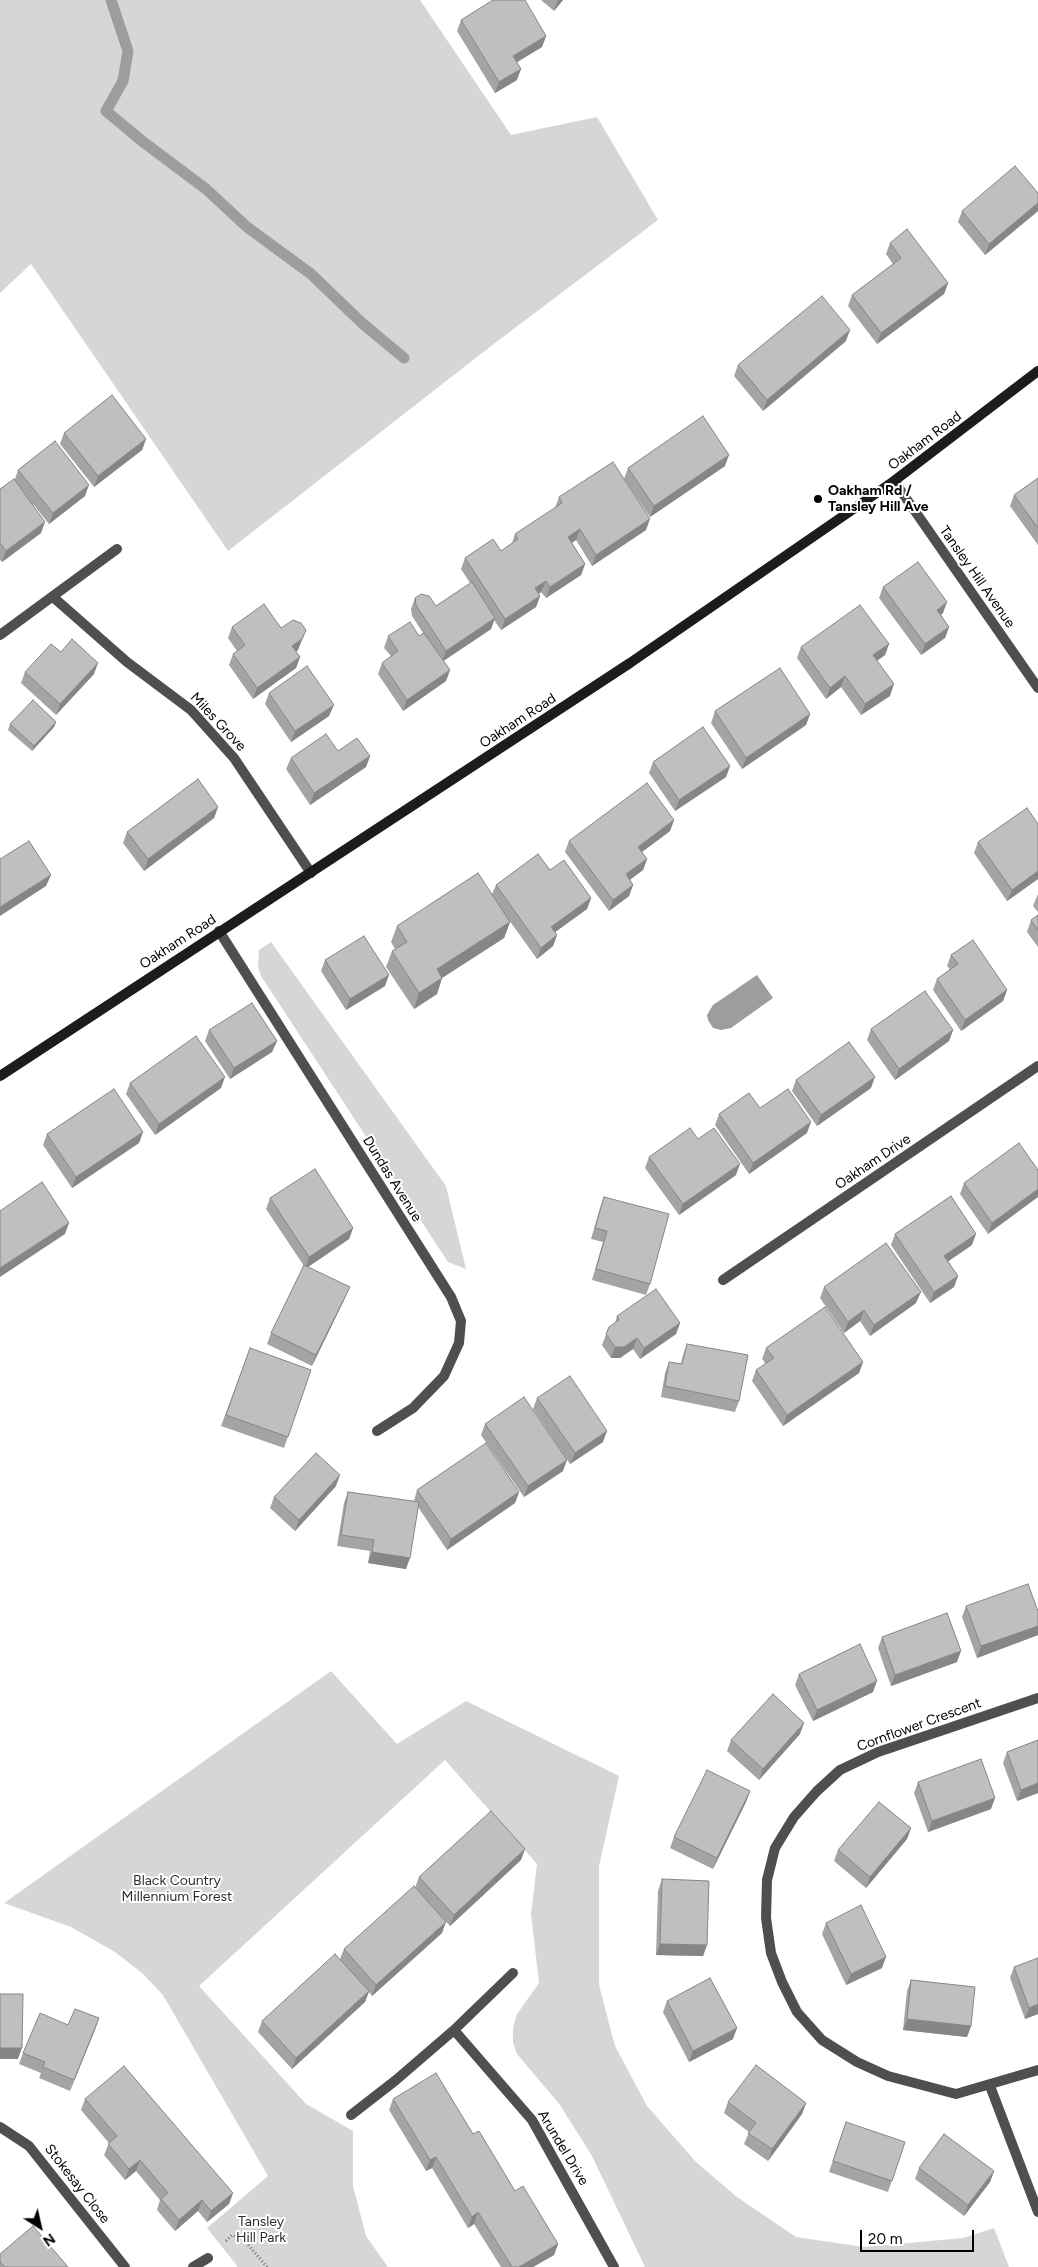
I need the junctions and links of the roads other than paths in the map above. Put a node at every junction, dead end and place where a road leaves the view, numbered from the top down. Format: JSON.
{"nodes":[{"id":1,"x":1038,"y":371,"type":"edge"},
{"id":2,"x":894,"y":482,"type":"junction"},
{"id":3,"x":117,"y":549,"type":"dead end"},
{"id":4,"x":53,"y":597,"type":"junction"},
{"id":5,"x":0,"y":635,"type":"edge"},
{"id":6,"x":1038,"y":688,"type":"edge"},
{"id":7,"x":312,"y":873,"type":"junction"},
{"id":8,"x":219,"y":931,"type":"junction"},
{"id":9,"x":1038,"y":1066,"type":"edge"},
{"id":10,"x":0,"y":1076,"type":"edge"},
{"id":11,"x":723,"y":1280,"type":"dead end"},
{"id":12,"x":377,"y":1431,"type":"dead end"},
{"id":13,"x":1038,"y":1698,"type":"edge"},
{"id":14,"x":513,"y":1973,"type":"dead end"},
{"id":15,"x":454,"y":2030,"type":"junction"},
{"id":16,"x":1038,"y":2070,"type":"edge"},
{"id":17,"x":990,"y":2086,"type":"junction"},
{"id":18,"x":351,"y":2115,"type":"dead end"},
{"id":19,"x":0,"y":2127,"type":"edge"},
{"id":20,"x":1038,"y":2212,"type":"edge"},
{"id":21,"x":208,"y":2258,"type":"road end"},
{"id":22,"x":125,"y":2267,"type":"edge"},
{"id":23,"x":193,"y":2267,"type":"edge"},
{"id":24,"x":614,"y":2267,"type":"edge"}],
"edges":[{"from":1,"to":2,"type":"street","name":"Oakham Road"},
{"from":2,"to":6,"type":"street","name":"Tansley Hill Avenue"},
{"from":2,"to":7,"type":"street","name":"Oakham Road"},
{"from":3,"to":4,"type":"street"},
{"from":4,"to":5,"type":"street"},
{"from":4,"to":7,"type":"street","name":"Miles Grove"},
{"from":7,"to":8,"type":"street","name":"Oakham Road"},
{"from":8,"to":10,"type":"street","name":"Oakham Road"},
{"from":8,"to":12,"type":"street","name":"Dundas Avenue"},
{"from":9,"to":11,"type":"street","name":"Oakham Drive"},
{"from":13,"to":17,"type":"street","name":"Cornflower Crescent"},
{"from":14,"to":15,"type":"street"},
{"from":15,"to":18,"type":"street"},
{"from":15,"to":24,"type":"street","name":"Arundel Drive"},
{"from":16,"to":17,"type":"street","name":"Cornflower Crescent"},
{"from":17,"to":20,"type":"street"},
{"from":19,"to":22,"type":"street","name":"Stokesay Close"},
{"from":21,"to":23,"type":"street"}]}
